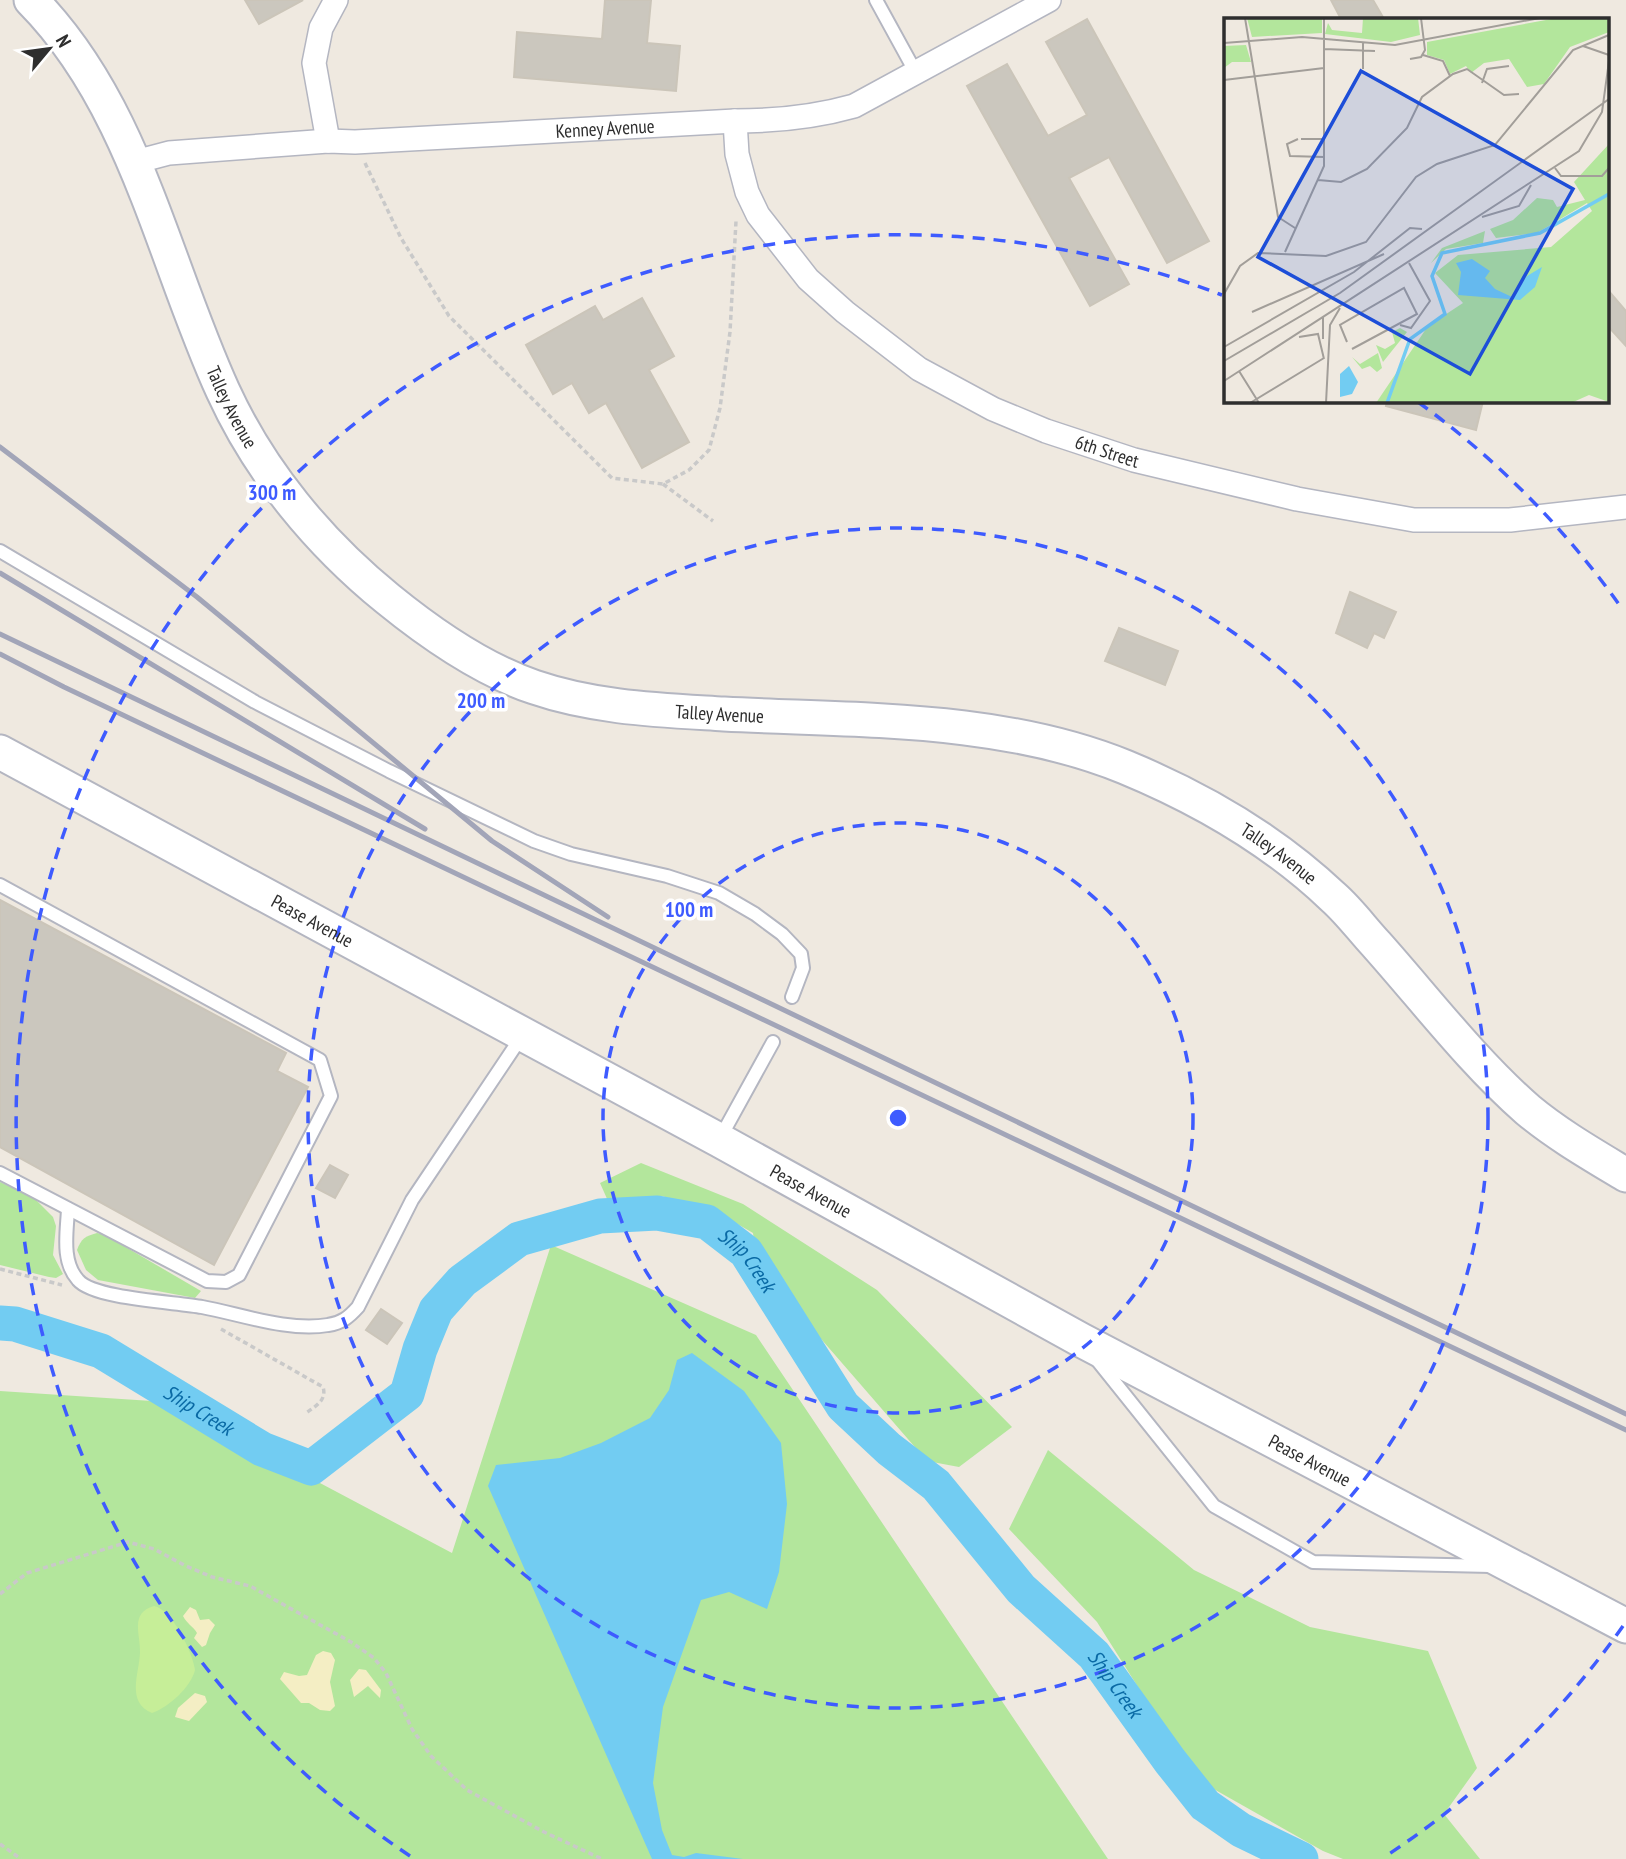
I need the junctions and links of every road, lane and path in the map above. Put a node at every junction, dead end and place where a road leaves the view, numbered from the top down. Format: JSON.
{"nodes":[{"id":1,"x":31,"y":0,"type":"edge"},
{"id":2,"x":336,"y":0,"type":"edge"},
{"id":3,"x":876,"y":0,"type":"edge"},
{"id":4,"x":1036,"y":3,"type":"edge"},
{"id":5,"x":916,"y":73,"type":"junction"},
{"id":6,"x":735,"y":121,"type":"junction"},
{"id":7,"x":328,"y":141,"type":"junction"},
{"id":8,"x":355,"y":142,"type":"junction"},
{"id":9,"x":135,"y":162,"type":"junction"},
{"id":10,"x":747,"y":192,"type":"junction"},
{"id":11,"x":663,"y":484,"type":"junction"},
{"id":12,"x":1626,"y":507,"type":"edge"},
{"id":13,"x":713,"y":521,"type":"dead end"},
{"id":14,"x":0,"y":551,"type":"edge"},
{"id":15,"x":0,"y":752,"type":"edge"},
{"id":16,"x":0,"y":885,"type":"edge"},
{"id":17,"x":792,"y":997,"type":"dead end"},
{"id":18,"x":522,"y":1036,"type":"junction"},
{"id":19,"x":773,"y":1042,"type":"dead end"},
{"id":20,"x":719,"y":1140,"type":"junction"},
{"id":21,"x":0,"y":1173,"type":"edge"},
{"id":22,"x":1626,"y":1175,"type":"edge"},
{"id":23,"x":68,"y":1209,"type":"junction"},
{"id":24,"x":0,"y":1269,"type":"edge"},
{"id":25,"x":79,"y":1282,"type":"junction"},
{"id":26,"x":211,"y":1323,"type":"dead end"},
{"id":27,"x":1081,"y":1340,"type":"junction"},
{"id":28,"x":306,"y":1413,"type":"dead end"},
{"id":29,"x":1512,"y":1566,"type":"junction"},
{"id":30,"x":0,"y":1594,"type":"edge"},
{"id":31,"x":1626,"y":1626,"type":"edge"},
{"id":32,"x":0,"y":1844,"type":"edge"},
{"id":33,"x":21,"y":1859,"type":"edge"},
{"id":34,"x":603,"y":1859,"type":"edge"}],
"edges":[{"from":1,"to":9,"type":"street","name":"Talley Avenue"},
{"from":2,"to":7,"type":"street"},
{"from":3,"to":5,"type":"lane"},
{"from":4,"to":5,"type":"street","name":"Kenney Avenue"},
{"from":5,"to":6,"type":"street","name":"Kenney Avenue"},
{"from":6,"to":8,"type":"street","name":"Kenney Avenue"},
{"from":6,"to":10,"type":"street","name":"6th Street"},
{"from":7,"to":8,"type":"street","name":"Kenney Avenue"},
{"from":7,"to":9,"type":"street","name":"Kenney Avenue"},
{"from":8,"to":11,"type":"path"},
{"from":9,"to":22,"type":"street","name":"Talley Avenue"},
{"from":10,"to":11,"type":"path"},
{"from":10,"to":12,"type":"street","name":"6th Street"},
{"from":11,"to":13,"type":"path"},
{"from":14,"to":17,"type":"lane"},
{"from":15,"to":18,"type":"street","name":"Pease Avenue"},
{"from":16,"to":23,"type":"lane"},
{"from":18,"to":20,"type":"street","name":"Pease Avenue"},
{"from":18,"to":25,"type":"lane"},
{"from":19,"to":20,"type":"lane"},
{"from":20,"to":27,"type":"street","name":"Pease Avenue"},
{"from":21,"to":23,"type":"lane"},
{"from":23,"to":25,"type":"lane"},
{"from":24,"to":25,"type":"path"},
{"from":26,"to":28,"type":"path"},
{"from":27,"to":29,"type":"street","name":"Pease Avenue"},
{"from":27,"to":29,"type":"lane"},
{"from":29,"to":31,"type":"street","name":"Pease Avenue"},
{"from":30,"to":34,"type":"path"},
{"from":32,"to":33,"type":"path"}]}
